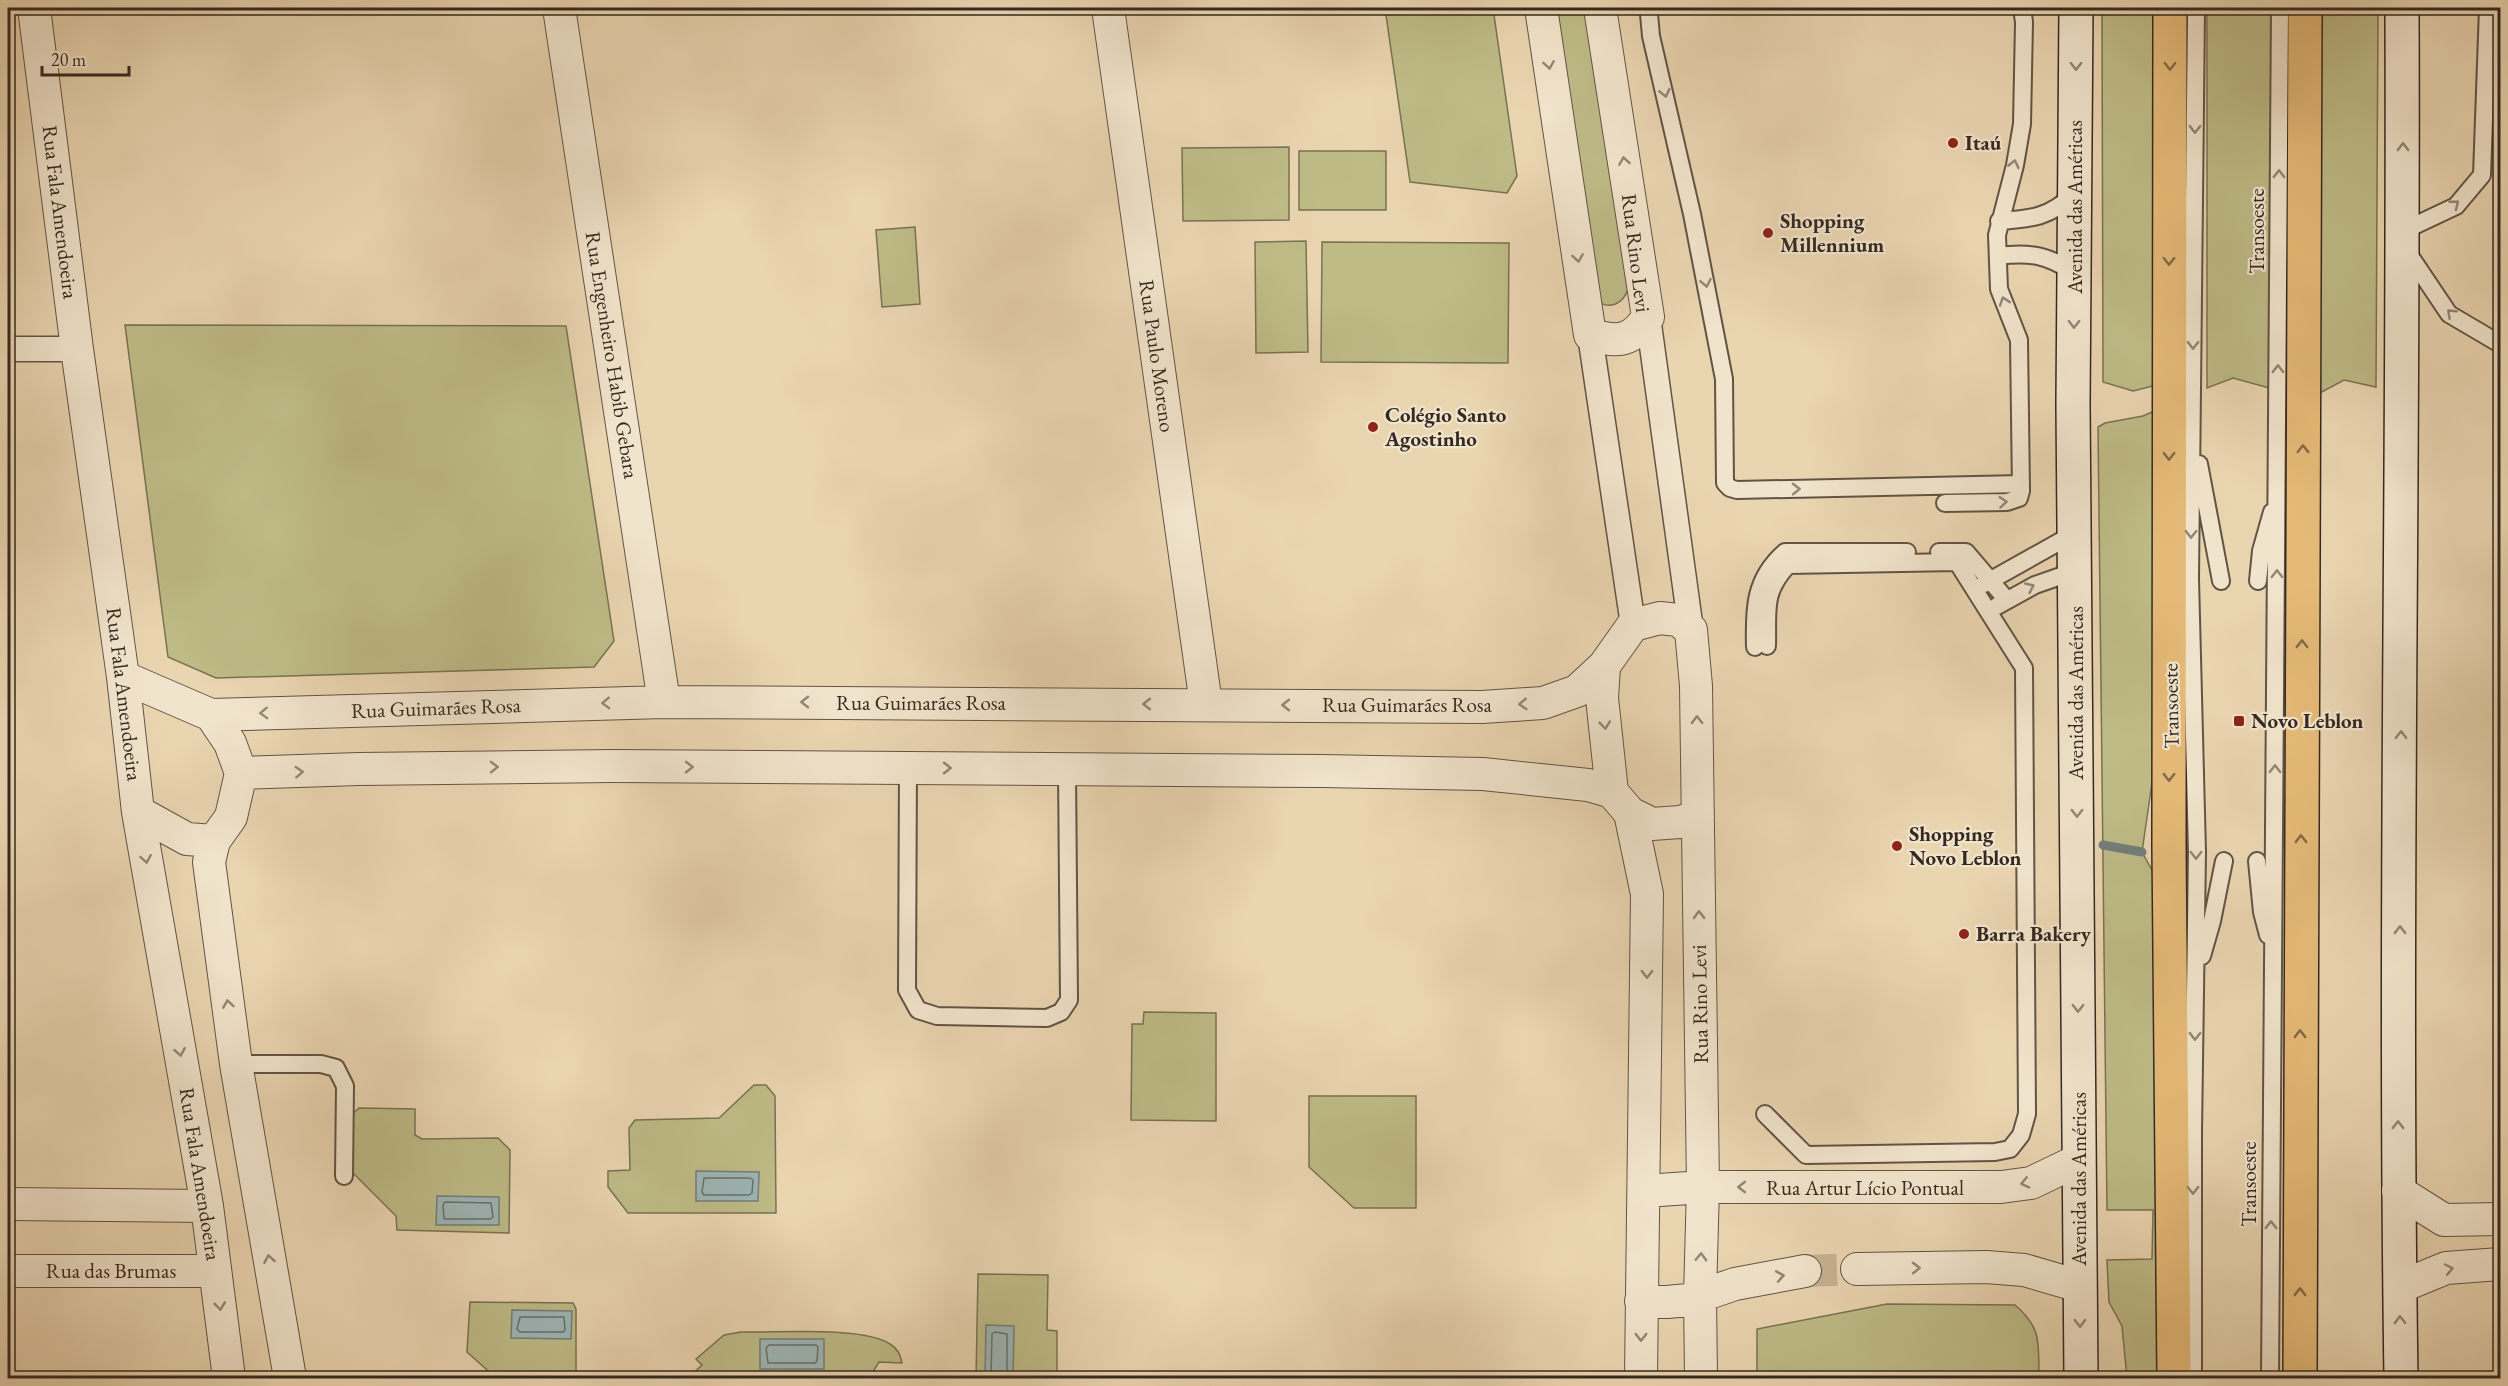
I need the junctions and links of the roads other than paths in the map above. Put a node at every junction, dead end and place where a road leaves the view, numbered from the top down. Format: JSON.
{"nodes":[{"id":1,"x":34,"y":8,"type":"edge"},
{"id":2,"x":559,"y":8,"type":"edge"},
{"id":3,"x":1108,"y":8,"type":"edge"},
{"id":4,"x":1541,"y":8,"type":"edge"},
{"id":5,"x":1600,"y":8,"type":"edge"},
{"id":6,"x":1652,"y":8,"type":"edge"},
{"id":7,"x":2022,"y":8,"type":"edge"},
{"id":8,"x":2076,"y":8,"type":"edge"},
{"id":9,"x":2170,"y":8,"type":"edge"},
{"id":10,"x":2196,"y":8,"type":"edge"},
{"id":11,"x":2280,"y":8,"type":"edge"},
{"id":12,"x":2305,"y":8,"type":"edge"},
{"id":13,"x":2402,"y":8,"type":"edge"},
{"id":14,"x":2488,"y":8,"type":"edge"},
{"id":15,"x":2076,"y":192,"type":"junction"},
{"id":16,"x":1999,"y":221,"type":"junction"},
{"id":17,"x":2403,"y":239,"type":"junction"},
{"id":18,"x":1998,"y":256,"type":"junction"},
{"id":19,"x":2075,"y":273,"type":"junction"},
{"id":20,"x":1648,"y":317,"type":"junction"},
{"id":21,"x":1590,"y":335,"type":"junction"},
{"id":22,"x":2500,"y":344,"type":"edge"},
{"id":23,"x":8,"y":348,"type":"edge"},
{"id":24,"x":77,"y":349,"type":"junction"},
{"id":25,"x":2192,"y":434,"type":"junction"},
{"id":26,"x":2021,"y":484,"type":"junction"},
{"id":27,"x":2277,"y":491,"type":"junction"},
{"id":28,"x":1945,"y":503,"type":"dead end"},
{"id":29,"x":2074,"y":533,"type":"junction"},
{"id":30,"x":2075,"y":571,"type":"junction"},
{"id":31,"x":1992,"y":580,"type":"junction"},
{"id":32,"x":2222,"y":581,"type":"dead end"},
{"id":33,"x":2258,"y":581,"type":"dead end"},
{"id":34,"x":1975,"y":590,"type":"junction"},
{"id":35,"x":2006,"y":599,"type":"junction"},
{"id":36,"x":1988,"y":611,"type":"junction"},
{"id":37,"x":1633,"y":625,"type":"junction"},
{"id":38,"x":1691,"y":630,"type":"junction"},
{"id":39,"x":1604,"y":666,"type":"junction"},
{"id":40,"x":123,"y":676,"type":"junction"},
{"id":41,"x":664,"y":702,"type":"junction"},
{"id":42,"x":1206,"y":704,"type":"junction"},
{"id":43,"x":211,"y":715,"type":"junction"},
{"id":44,"x":908,"y":768,"type":"junction"},
{"id":45,"x":1067,"y":769,"type":"junction"},
{"id":46,"x":241,"y":773,"type":"junction"},
{"id":47,"x":1621,"y":803,"type":"junction"},
{"id":48,"x":138,"y":812,"type":"junction"},
{"id":49,"x":1698,"y":817,"type":"junction"},
{"id":50,"x":214,"y":841,"type":"junction"},
{"id":51,"x":2224,"y":861,"type":"dead end"},
{"id":52,"x":2257,"y":861,"type":"dead end"},
{"id":53,"x":2274,"y":953,"type":"junction"},
{"id":54,"x":2196,"y":977,"type":"junction"},
{"id":55,"x":236,"y":1064,"type":"junction"},
{"id":56,"x":2286,"y":1094,"type":"junction"},
{"id":57,"x":1765,"y":1114,"type":"dead end"},
{"id":58,"x":2182,"y":1123,"type":"junction"},
{"id":59,"x":2079,"y":1160,"type":"junction"},
{"id":60,"x":344,"y":1176,"type":"dead end"},
{"id":61,"x":1704,"y":1187,"type":"junction"},
{"id":62,"x":1645,"y":1191,"type":"junction"},
{"id":63,"x":2398,"y":1191,"type":"junction"},
{"id":64,"x":8,"y":1204,"type":"edge"},
{"id":65,"x":207,"y":1206,"type":"junction"},
{"id":66,"x":2500,"y":1219,"type":"edge"},
{"id":67,"x":2500,"y":1264,"type":"edge"},
{"id":68,"x":1857,"y":1269,"type":"tunnel mouth"},
{"id":69,"x":8,"y":1271,"type":"edge"},
{"id":70,"x":215,"y":1271,"type":"junction"},
{"id":71,"x":1804,"y":1271,"type":"tunnel mouth"},
{"id":72,"x":2079,"y":1286,"type":"junction"},
{"id":73,"x":2400,"y":1287,"type":"junction"},
{"id":74,"x":1700,"y":1296,"type":"junction"},
{"id":75,"x":1641,"y":1301,"type":"junction"},
{"id":76,"x":2183,"y":1343,"type":"junction"},
{"id":77,"x":2290,"y":1358,"type":"edge"},
{"id":78,"x":229,"y":1378,"type":"edge"},
{"id":79,"x":290,"y":1378,"type":"edge"},
{"id":80,"x":1641,"y":1378,"type":"edge"},
{"id":81,"x":1701,"y":1378,"type":"edge"},
{"id":82,"x":2081,"y":1378,"type":"edge"},
{"id":83,"x":2174,"y":1378,"type":"edge"},
{"id":84,"x":2193,"y":1378,"type":"edge"},
{"id":85,"x":2270,"y":1378,"type":"edge"},
{"id":86,"x":2401,"y":1378,"type":"edge"}],
"edges":[{"from":1,"to":24,"type":"street","name":"Rua Fala Amendoeira"},
{"from":2,"to":41,"type":"street","name":"Rua Engenheiro Habib Gebara"},
{"from":3,"to":42,"type":"street","name":"Rua Paulo Moreno"},
{"from":4,"to":21,"type":"street","one_way":true},
{"from":20,"to":5,"type":"street","name":"Rua Rino Levi","one_way":true},
{"from":6,"to":26,"type":"lane","one_way":true},
{"from":16,"to":7,"type":"lane","one_way":true},
{"from":8,"to":15,"type":"main road","name":"Avenida das Américas","one_way":true},
{"from":9,"to":58,"type":"highway","one_way":true},
{"from":10,"to":25,"type":"lane","name":"Transoeste","one_way":true},
{"from":27,"to":11,"type":"lane","name":"Transoeste","one_way":true},
{"from":56,"to":12,"type":"highway","one_way":true},
{"from":17,"to":13,"type":"main road","one_way":true},
{"from":17,"to":14,"type":"lane","one_way":true},
{"from":15,"to":16,"type":"lane"},
{"from":15,"to":19,"type":"main road","name":"Avenida das Américas"},
{"from":16,"to":18,"type":"lane"},
{"from":22,"to":17,"type":"lane","one_way":true},
{"from":63,"to":17,"type":"main road","one_way":true},
{"from":18,"to":19,"type":"lane"},
{"from":26,"to":18,"type":"lane","one_way":true},
{"from":19,"to":29,"type":"main road","name":"Avenida das Américas","one_way":true},
{"from":20,"to":21,"type":"street","name":"Rua Rino Levi"},
{"from":20,"to":38,"type":"street"},
{"from":21,"to":37,"type":"street"},
{"from":23,"to":24,"type":"street"},
{"from":24,"to":40,"type":"street","name":"Rua Fala Amendoeira"},
{"from":25,"to":32,"type":"lane","name":"Transoeste"},
{"from":25,"to":54,"type":"lane","name":"Transoeste","one_way":true},
{"from":28,"to":26,"type":"lane","one_way":true},
{"from":27,"to":33,"type":"lane","name":"Transoeste"},
{"from":53,"to":27,"type":"lane","name":"Transoeste","one_way":true},
{"from":29,"to":30,"type":"main road","name":"Avenida das Américas"},
{"from":29,"to":31,"type":"lane"},
{"from":35,"to":30,"type":"lane","one_way":true},
{"from":30,"to":59,"type":"main road","name":"Avenida das Américas","one_way":true},
{"from":31,"to":34,"type":"lane"},
{"from":31,"to":34,"type":"lane"},
{"from":31,"to":35,"type":"lane"},
{"from":34,"to":36,"type":"lane"},
{"from":35,"to":36,"type":"lane"},
{"from":36,"to":57,"type":"lane"},
{"from":37,"to":38,"type":"street"},
{"from":37,"to":39,"type":"street","name":"Rua Guimarães Rosa"},
{"from":49,"to":38,"type":"street","name":"Rua Rino Levi","one_way":true},
{"from":39,"to":42,"type":"street","name":"Rua Guimarães Rosa","one_way":true},
{"from":39,"to":47,"type":"street","one_way":true},
{"from":40,"to":43,"type":"street","name":"Rua Guimarães Rosa"},
{"from":40,"to":48,"type":"street","name":"Rua Fala Amendoeira"},
{"from":42,"to":41,"type":"street","name":"Rua Guimarães Rosa","one_way":true},
{"from":41,"to":43,"type":"street","name":"Rua Guimarães Rosa","one_way":true},
{"from":43,"to":46,"type":"street"},
{"from":44,"to":45,"type":"street","one_way":true},
{"from":44,"to":45,"type":"lane"},
{"from":46,"to":44,"type":"street","one_way":true},
{"from":45,"to":47,"type":"street"},
{"from":46,"to":50,"type":"street"},
{"from":47,"to":49,"type":"street"},
{"from":47,"to":62,"type":"street","one_way":true},
{"from":48,"to":50,"type":"street"},
{"from":48,"to":65,"type":"street","name":"Rua Fala Amendoeira","one_way":true},
{"from":61,"to":49,"type":"street","name":"Rua Rino Levi","one_way":true},
{"from":55,"to":50,"type":"street","one_way":true},
{"from":51,"to":54,"type":"lane","name":"Transoeste"},
{"from":52,"to":53,"type":"lane","name":"Transoeste"},
{"from":53,"to":56,"type":"lane","name":"Transoeste"},
{"from":54,"to":58,"type":"lane","name":"Transoeste","one_way":true},
{"from":55,"to":60,"type":"lane"},
{"from":79,"to":55,"type":"street","one_way":true},
{"from":77,"to":56,"type":"highway","one_way":true},
{"from":58,"to":76,"type":"highway","one_way":true},
{"from":59,"to":61,"type":"street","name":"Rua Artur Lício Pontual","one_way":true},
{"from":59,"to":72,"type":"main road","name":"Avenida das Américas"},
{"from":61,"to":62,"type":"street","name":"Rua Artur Lício Pontual"},
{"from":74,"to":61,"type":"street","name":"Rua Rino Levi","one_way":true},
{"from":62,"to":75,"type":"street"},
{"from":63,"to":66,"type":"street"},
{"from":63,"to":73,"type":"main road"},
{"from":64,"to":65,"type":"street"},
{"from":65,"to":70,"type":"street","name":"Rua Fala Amendoeira"},
{"from":73,"to":67,"type":"street","one_way":true},
{"from":68,"to":72,"type":"street","one_way":true},
{"from":69,"to":70,"type":"street","name":"Rua das Brumas"},
{"from":70,"to":78,"type":"street","name":"Rua Fala Amendoeira","one_way":true},
{"from":74,"to":71,"type":"street","one_way":true},
{"from":72,"to":82,"type":"main road","name":"Avenida das Américas","one_way":true},
{"from":86,"to":73,"type":"main road","one_way":true},
{"from":74,"to":75,"type":"street"},
{"from":74,"to":81,"type":"street","name":"Rua Rino Levi"},
{"from":75,"to":80,"type":"street","one_way":true},
{"from":76,"to":83,"type":"highway"},
{"from":76,"to":84,"type":"lane"},
{"from":77,"to":85,"type":"lane"}]}
